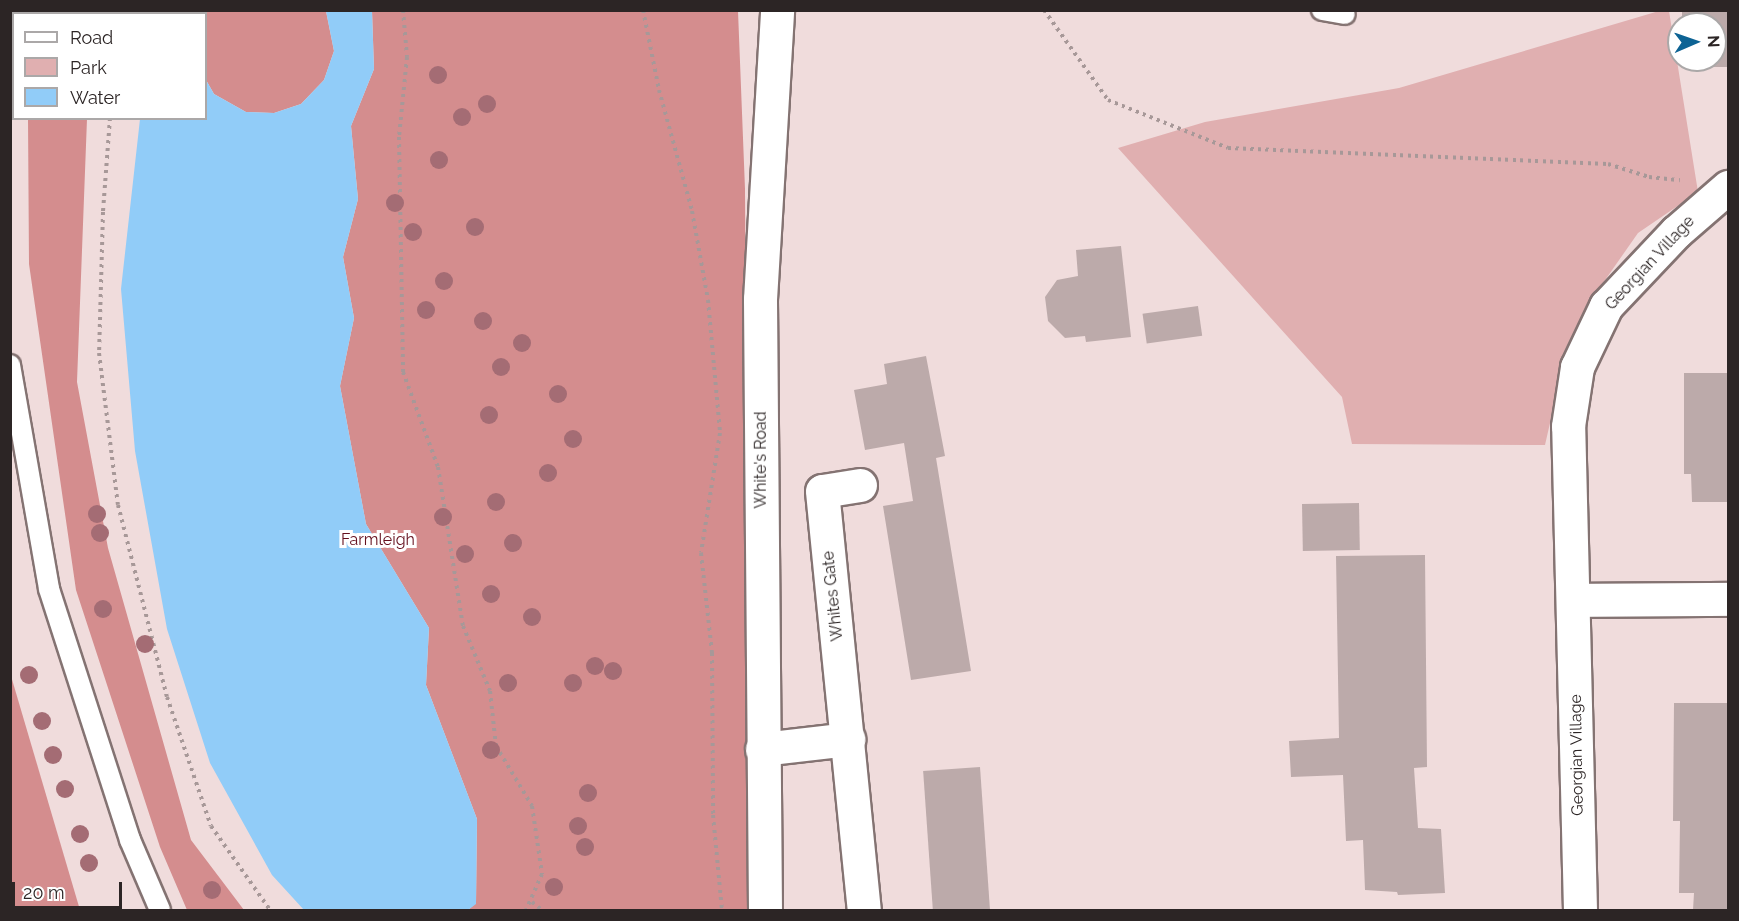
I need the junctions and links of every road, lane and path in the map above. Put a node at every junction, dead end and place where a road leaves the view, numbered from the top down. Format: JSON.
{"nodes":[{"id":1,"x":403,"y":10,"type":"edge"},
{"id":2,"x":643,"y":10,"type":"edge"},
{"id":3,"x":777,"y":10,"type":"edge"},
{"id":4,"x":1044,"y":10,"type":"edge"},
{"id":5,"x":1322,"y":10,"type":"edge"},
{"id":6,"x":1345,"y":14,"type":"dead end"},
{"id":7,"x":110,"y":120,"type":"edge"},
{"id":8,"x":1683,"y":180,"type":"dead end"},
{"id":9,"x":1728,"y":187,"type":"edge"},
{"id":10,"x":10,"y":365,"type":"edge"},
{"id":11,"x":860,"y":485,"type":"dead end"},
{"id":12,"x":1728,"y":599,"type":"edge"},
{"id":13,"x":1575,"y":600,"type":"junction"},
{"id":14,"x":848,"y":739,"type":"junction"},
{"id":15,"x":762,"y":749,"type":"junction"},
{"id":16,"x":532,"y":902,"type":"junction"},
{"id":17,"x":160,"y":910,"type":"edge"},
{"id":18,"x":270,"y":910,"type":"edge"},
{"id":19,"x":526,"y":910,"type":"edge"},
{"id":20,"x":542,"y":910,"type":"edge"},
{"id":21,"x":722,"y":910,"type":"edge"},
{"id":22,"x":765,"y":910,"type":"edge"},
{"id":23,"x":864,"y":910,"type":"edge"},
{"id":24,"x":1580,"y":910,"type":"edge"}],
"edges":[{"from":1,"to":16,"type":"path"},
{"from":2,"to":21,"type":"path"},
{"from":3,"to":15,"type":"street","name":"White's Road"},
{"from":4,"to":8,"type":"path"},
{"from":5,"to":6,"type":"lane"},
{"from":7,"to":18,"type":"path"},
{"from":9,"to":13,"type":"street","name":"Georgian Village"},
{"from":10,"to":17,"type":"lane"},
{"from":11,"to":14,"type":"street","name":"Whites Gate"},
{"from":12,"to":13,"type":"street"},
{"from":13,"to":24,"type":"street","name":"Georgian Village"},
{"from":14,"to":15,"type":"street"},
{"from":14,"to":23,"type":"street","name":"Whites Gate"},
{"from":15,"to":22,"type":"street","name":"White's Road"},
{"from":16,"to":19,"type":"path"},
{"from":16,"to":20,"type":"path"}]}
